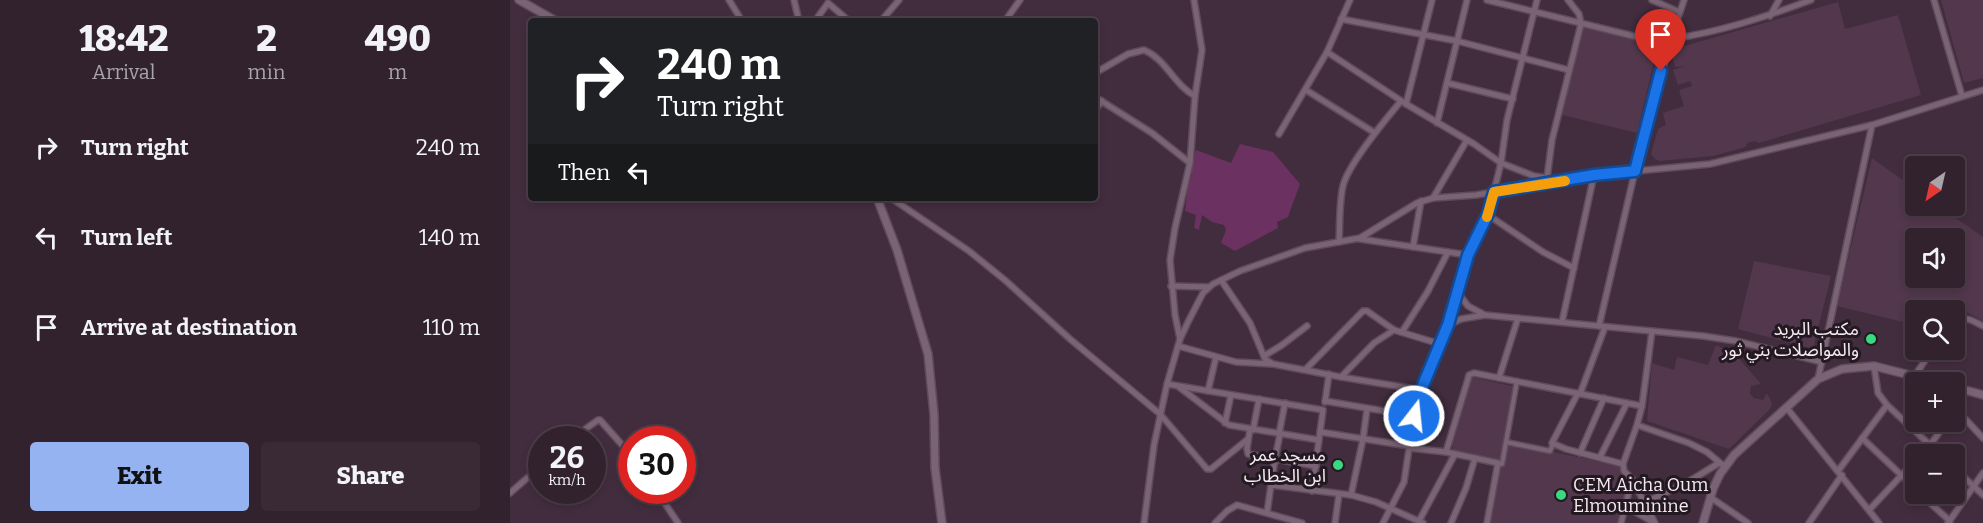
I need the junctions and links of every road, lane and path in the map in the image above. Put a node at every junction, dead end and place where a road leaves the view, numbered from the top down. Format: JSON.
{"nodes":[{"id":1,"x":519,"y":0,"type":"edge"},
{"id":2,"x":729,"y":0,"type":"edge"},
{"id":3,"x":794,"y":0,"type":"edge"},
{"id":4,"x":899,"y":0,"type":"edge"},
{"id":5,"x":1020,"y":0,"type":"edge"},
{"id":6,"x":1194,"y":0,"type":"edge"},
{"id":7,"x":1350,"y":0,"type":"edge"},
{"id":8,"x":1432,"y":0,"type":"edge"},
{"id":9,"x":1467,"y":0,"type":"edge"},
{"id":10,"x":1487,"y":0,"type":"edge"},
{"id":11,"x":1537,"y":0,"type":"edge"},
{"id":12,"x":1568,"y":0,"type":"edge"},
{"id":13,"x":1652,"y":0,"type":"edge"},
{"id":14,"x":1684,"y":0,"type":"edge"},
{"id":15,"x":1779,"y":0,"type":"edge"},
{"id":16,"x":1811,"y":0,"type":"edge"},
{"id":17,"x":1934,"y":0,"type":"edge"},
{"id":18,"x":829,"y":2,"type":"edge"},
{"id":19,"x":1534,"y":12,"type":"junction"},
{"id":20,"x":1679,"y":12,"type":"junction"},
{"id":21,"x":1770,"y":16,"type":"junction"},
{"id":22,"x":551,"y":18,"type":"edge"},
{"id":23,"x":740,"y":18,"type":"edge"},
{"id":24,"x":798,"y":18,"type":"edge"},
{"id":25,"x":817,"y":18,"type":"edge"},
{"id":26,"x":846,"y":18,"type":"edge"},
{"id":27,"x":884,"y":18,"type":"edge"},
{"id":28,"x":1007,"y":18,"type":"edge"},
{"id":29,"x":1341,"y":19,"type":"junction"},
{"id":30,"x":1581,"y":24,"type":"junction"},
{"id":31,"x":1423,"y":35,"type":"junction"},
{"id":32,"x":1457,"y":41,"type":"junction"},
{"id":33,"x":1670,"y":42,"type":"junction"},
{"id":34,"x":1328,"y":52,"type":"junction"},
{"id":35,"x":1522,"y":58,"type":"junction"},
{"id":36,"x":1569,"y":70,"type":"junction"},
{"id":37,"x":1098,"y":71,"type":"edge"},
{"id":38,"x":1447,"y":83,"type":"junction"},
{"id":39,"x":1306,"y":90,"type":"junction"},
{"id":40,"x":1983,"y":90,"type":"edge"},
{"id":41,"x":1195,"y":96,"type":"junction"},
{"id":42,"x":1962,"y":96,"type":"junction"},
{"id":43,"x":1098,"y":99,"type":"edge"},
{"id":44,"x":1513,"y":99,"type":"junction"},
{"id":45,"x":1102,"y":101,"type":"junction"},
{"id":46,"x":1403,"y":103,"type":"junction"},
{"id":47,"x":1098,"y":106,"type":"edge"},
{"id":48,"x":1437,"y":123,"type":"junction"},
{"id":49,"x":1872,"y":125,"type":"junction"},
{"id":50,"x":1375,"y":133,"type":"junction"},
{"id":51,"x":1279,"y":134,"type":"dead end"},
{"id":52,"x":1467,"y":140,"type":"junction"},
{"id":53,"x":1190,"y":163,"type":"junction"},
{"id":54,"x":1501,"y":163,"type":"junction"},
{"id":55,"x":1635,"y":171,"type":"junction"},
{"id":56,"x":1594,"y":175,"type":"junction"},
{"id":57,"x":1548,"y":181,"type":"junction"},
{"id":58,"x":1494,"y":192,"type":"junction"},
{"id":59,"x":1433,"y":198,"type":"junction"},
{"id":60,"x":878,"y":201,"type":"edge"},
{"id":61,"x":895,"y":201,"type":"edge"},
{"id":62,"x":1421,"y":201,"type":"junction"},
{"id":63,"x":1488,"y":214,"type":"junction"},
{"id":64,"x":1360,"y":238,"type":"junction"},
{"id":65,"x":1339,"y":242,"type":"junction"},
{"id":66,"x":1413,"y":247,"type":"junction"},
{"id":67,"x":1448,"y":252,"type":"junction"},
{"id":68,"x":1468,"y":255,"type":"junction"},
{"id":69,"x":1574,"y":268,"type":"junction"},
{"id":70,"x":1221,"y":280,"type":"junction"},
{"id":71,"x":1171,"y":286,"type":"junction"},
{"id":72,"x":1208,"y":287,"type":"junction"},
{"id":73,"x":1458,"y":293,"type":"junction"},
{"id":74,"x":1485,"y":315,"type":"junction"},
{"id":75,"x":1518,"y":318,"type":"junction"},
{"id":76,"x":1965,"y":318,"type":"edge"},
{"id":77,"x":1562,"y":322,"type":"junction"},
{"id":78,"x":1448,"y":325,"type":"junction"},
{"id":79,"x":1307,"y":326,"type":"dead end"},
{"id":80,"x":1602,"y":326,"type":"junction"},
{"id":81,"x":1983,"y":326,"type":"edge"},
{"id":82,"x":1394,"y":330,"type":"junction"},
{"id":83,"x":1652,"y":331,"type":"junction"},
{"id":84,"x":1402,"y":332,"type":"junction"},
{"id":85,"x":1179,"y":342,"type":"junction"},
{"id":86,"x":1440,"y":344,"type":"junction"},
{"id":87,"x":1263,"y":356,"type":"junction"},
{"id":88,"x":1216,"y":357,"type":"junction"},
{"id":89,"x":1822,"y":362,"type":"junction"},
{"id":90,"x":1273,"y":364,"type":"junction"},
{"id":91,"x":1874,"y":366,"type":"junction"},
{"id":92,"x":1306,"y":369,"type":"junction"},
{"id":93,"x":1329,"y":374,"type":"junction"},
{"id":94,"x":1905,"y":375,"type":"edge"},
{"id":95,"x":1341,"y":377,"type":"junction"},
{"id":96,"x":1499,"y":378,"type":"junction"},
{"id":97,"x":1818,"y":380,"type":"junction"},
{"id":98,"x":1517,"y":381,"type":"junction"},
{"id":99,"x":1167,"y":384,"type":"junction"},
{"id":100,"x":1178,"y":386,"type":"junction"},
{"id":101,"x":1421,"y":390,"type":"junction"},
{"id":102,"x":1965,"y":390,"type":"edge"},
{"id":103,"x":1208,"y":391,"type":"junction"},
{"id":104,"x":1579,"y":393,"type":"junction"},
{"id":105,"x":1231,"y":394,"type":"junction"},
{"id":106,"x":1983,"y":395,"type":"edge"},
{"id":107,"x":1604,"y":398,"type":"junction"},
{"id":108,"x":1259,"y":399,"type":"junction"},
{"id":109,"x":1325,"y":401,"type":"junction"},
{"id":110,"x":1627,"y":403,"type":"junction"},
{"id":111,"x":1284,"y":404,"type":"junction"},
{"id":112,"x":1887,"y":405,"type":"junction"},
{"id":113,"x":1642,"y":406,"type":"junction"},
{"id":114,"x":1786,"y":407,"type":"junction"},
{"id":115,"x":1367,"y":409,"type":"junction"},
{"id":116,"x":1323,"y":410,"type":"junction"},
{"id":117,"x":1160,"y":414,"type":"junction"},
{"id":118,"x":1414,"y":416,"type":"junction"},
{"id":119,"x":1965,"y":419,"type":"edge"},
{"id":120,"x":1225,"y":423,"type":"junction"},
{"id":121,"x":1637,"y":425,"type":"junction"},
{"id":122,"x":587,"y":426,"type":"edge"},
{"id":123,"x":605,"y":426,"type":"edge"},
{"id":124,"x":606,"y":427,"type":"edge"},
{"id":125,"x":1251,"y":429,"type":"junction"},
{"id":126,"x":1320,"y":432,"type":"junction"},
{"id":127,"x":1939,"y":432,"type":"edge"},
{"id":128,"x":1279,"y":434,"type":"junction"},
{"id":129,"x":1862,"y":438,"type":"junction"},
{"id":130,"x":1983,"y":438,"type":"edge"},
{"id":131,"x":1363,"y":439,"type":"junction"},
{"id":132,"x":618,"y":440,"type":"edge"},
{"id":133,"x":1248,"y":440,"type":"junction"},
{"id":134,"x":1319,"y":440,"type":"junction"},
{"id":135,"x":1506,"y":442,"type":"junction"},
{"id":136,"x":1553,"y":444,"type":"junction"},
{"id":137,"x":1928,"y":444,"type":"edge"},
{"id":138,"x":1930,"y":444,"type":"edge"},
{"id":139,"x":1409,"y":447,"type":"junction"},
{"id":140,"x":1446,"y":452,"type":"junction"},
{"id":141,"x":1580,"y":453,"type":"junction"},
{"id":142,"x":1455,"y":454,"type":"junction"},
{"id":143,"x":1600,"y":457,"type":"junction"},
{"id":144,"x":1475,"y":458,"type":"junction"},
{"id":145,"x":1275,"y":459,"type":"junction"},
{"id":146,"x":1496,"y":463,"type":"junction"},
{"id":147,"x":1623,"y":464,"type":"junction"},
{"id":148,"x":1722,"y":465,"type":"junction"},
{"id":149,"x":1316,"y":466,"type":"junction"},
{"id":150,"x":1905,"y":472,"type":"edge"},
{"id":151,"x":1840,"y":473,"type":"junction"},
{"id":152,"x":1983,"y":473,"type":"edge"},
{"id":153,"x":1901,"y":476,"type":"junction"},
{"id":154,"x":528,"y":477,"type":"edge"},
{"id":155,"x":1965,"y":478,"type":"edge"},
{"id":156,"x":1632,"y":479,"type":"junction"},
{"id":157,"x":1905,"y":479,"type":"edge"},
{"id":158,"x":1271,"y":485,"type":"junction"},
{"id":159,"x":1974,"y":486,"type":"junction"},
{"id":160,"x":1312,"y":491,"type":"junction"},
{"id":161,"x":510,"y":493,"type":"edge"},
{"id":162,"x":1339,"y":495,"type":"junction"},
{"id":163,"x":1351,"y":495,"type":"junction"},
{"id":164,"x":1983,"y":495,"type":"edge"},
{"id":165,"x":1710,"y":497,"type":"junction"},
{"id":166,"x":1644,"y":503,"type":"junction"},
{"id":167,"x":665,"y":504,"type":"edge"},
{"id":168,"x":1930,"y":504,"type":"edge"},
{"id":169,"x":1625,"y":506,"type":"junction"},
{"id":170,"x":1390,"y":508,"type":"junction"},
{"id":171,"x":1869,"y":510,"type":"junction"},
{"id":172,"x":1267,"y":513,"type":"junction"},
{"id":173,"x":1421,"y":522,"type":"edge"},
{"id":174,"x":1949,"y":522,"type":"edge"},
{"id":175,"x":678,"y":523,"type":"edge"},
{"id":176,"x":942,"y":523,"type":"edge"},
{"id":177,"x":1144,"y":523,"type":"edge"},
{"id":178,"x":1215,"y":523,"type":"edge"},
{"id":179,"x":1302,"y":523,"type":"edge"},
{"id":180,"x":1335,"y":523,"type":"edge"},
{"id":181,"x":1383,"y":523,"type":"edge"},
{"id":182,"x":1451,"y":523,"type":"edge"},
{"id":183,"x":1486,"y":523,"type":"edge"},
{"id":184,"x":1621,"y":523,"type":"edge"},
{"id":185,"x":1654,"y":523,"type":"edge"},
{"id":186,"x":1702,"y":523,"type":"edge"},
{"id":187,"x":1748,"y":523,"type":"edge"},
{"id":188,"x":1809,"y":523,"type":"edge"},
{"id":189,"x":1879,"y":523,"type":"edge"}],
"edges":[{"from":1,"to":22,"type":"street"},
{"from":2,"to":23,"type":"street"},
{"from":3,"to":24,"type":"street"},
{"from":4,"to":27,"type":"street"},
{"from":5,"to":28,"type":"street"},
{"from":6,"to":41,"type":"street"},
{"from":7,"to":29,"type":"street"},
{"from":8,"to":31,"type":"street"},
{"from":9,"to":32,"type":"street"},
{"from":10,"to":19,"type":"street"},
{"from":11,"to":19,"type":"street"},
{"from":12,"to":30,"type":"street"},
{"from":13,"to":20,"type":"street"},
{"from":14,"to":20,"type":"street"},
{"from":15,"to":21,"type":"street"},
{"from":16,"to":21,"type":"street"},
{"from":17,"to":42,"type":"street"},
{"from":18,"to":25,"type":"street"},
{"from":18,"to":26,"type":"street"},
{"from":19,"to":30,"type":"street"},
{"from":19,"to":35,"type":"street"},
{"from":20,"to":33,"type":"street"},
{"from":21,"to":33,"type":"street"},
{"from":29,"to":31,"type":"street"},
{"from":29,"to":34,"type":"street"},
{"from":30,"to":33,"type":"street"},
{"from":30,"to":36,"type":"street"},
{"from":31,"to":32,"type":"street"},
{"from":31,"to":46,"type":"street"},
{"from":32,"to":35,"type":"street"},
{"from":32,"to":38,"type":"street"},
{"from":33,"to":55,"type":"street"},
{"from":34,"to":39,"type":"street"},
{"from":34,"to":46,"type":"street"},
{"from":35,"to":36,"type":"street"},
{"from":35,"to":44,"type":"street"},
{"from":36,"to":57,"type":"street"},
{"from":37,"to":41,"type":"street"},
{"from":38,"to":44,"type":"street"},
{"from":38,"to":48,"type":"street"},
{"from":39,"to":50,"type":"street"},
{"from":39,"to":51,"type":"street"},
{"from":40,"to":42,"type":"street"},
{"from":41,"to":53,"type":"street"},
{"from":42,"to":49,"type":"street"},
{"from":43,"to":45,"type":"street"},
{"from":44,"to":54,"type":"street"},
{"from":45,"to":47,"type":"street"},
{"from":45,"to":53,"type":"street"},
{"from":46,"to":48,"type":"street"},
{"from":46,"to":50,"type":"street"},
{"from":48,"to":52,"type":"street"},
{"from":49,"to":55,"type":"street"},
{"from":49,"to":89,"type":"street"},
{"from":50,"to":65,"type":"street"},
{"from":52,"to":54,"type":"street"},
{"from":52,"to":59,"type":"street"},
{"from":53,"to":71,"type":"street"},
{"from":54,"to":57,"type":"street"},
{"from":54,"to":58,"type":"street"},
{"from":55,"to":56,"type":"street"},
{"from":55,"to":80,"type":"street"},
{"from":56,"to":57,"type":"street"},
{"from":56,"to":69,"type":"street"},
{"from":57,"to":58,"type":"street"},
{"from":58,"to":59,"type":"street"},
{"from":58,"to":63,"type":"street"},
{"from":59,"to":62,"type":"street"},
{"from":60,"to":176,"type":"street"},
{"from":61,"to":117,"type":"street"},
{"from":62,"to":64,"type":"street"},
{"from":62,"to":66,"type":"street"},
{"from":63,"to":68,"type":"street"},
{"from":63,"to":69,"type":"street"},
{"from":64,"to":65,"type":"street"},
{"from":64,"to":66,"type":"street"},
{"from":65,"to":70,"type":"street"},
{"from":66,"to":67,"type":"street"},
{"from":67,"to":68,"type":"street"},
{"from":67,"to":84,"type":"street"},
{"from":68,"to":73,"type":"street"},
{"from":69,"to":77,"type":"street"},
{"from":70,"to":72,"type":"street"},
{"from":70,"to":87,"type":"street"},
{"from":71,"to":72,"type":"street"},
{"from":71,"to":85,"type":"street"},
{"from":72,"to":85,"type":"street"},
{"from":73,"to":74,"type":"street"},
{"from":73,"to":78,"type":"street"},
{"from":74,"to":75,"type":"street"},
{"from":74,"to":78,"type":"street"},
{"from":75,"to":77,"type":"street"},
{"from":75,"to":96,"type":"street"},
{"from":76,"to":81,"type":"street"},
{"from":77,"to":80,"type":"street"},
{"from":78,"to":86,"type":"street"},
{"from":79,"to":87,"type":"street"},
{"from":80,"to":83,"type":"street"},
{"from":80,"to":104,"type":"street"},
{"from":82,"to":84,"type":"street"},
{"from":82,"to":92,"type":"street"},
{"from":82,"to":95,"type":"street"},
{"from":83,"to":89,"type":"street"},
{"from":83,"to":113,"type":"street"},
{"from":84,"to":86,"type":"street"},
{"from":85,"to":88,"type":"street"},
{"from":85,"to":99,"type":"street"},
{"from":86,"to":101,"type":"street"},
{"from":87,"to":90,"type":"street"},
{"from":88,"to":90,"type":"street"},
{"from":88,"to":103,"type":"street"},
{"from":89,"to":97,"type":"street"},
{"from":90,"to":92,"type":"street"},
{"from":91,"to":94,"type":"street"},
{"from":91,"to":97,"type":"street"},
{"from":91,"to":112,"type":"street"},
{"from":92,"to":93,"type":"street"},
{"from":93,"to":95,"type":"street"},
{"from":93,"to":109,"type":"street"},
{"from":95,"to":101,"type":"street"},
{"from":96,"to":98,"type":"street"},
{"from":96,"to":140,"type":"street"},
{"from":97,"to":114,"type":"street"},
{"from":98,"to":104,"type":"street"},
{"from":98,"to":135,"type":"street"},
{"from":99,"to":100,"type":"street"},
{"from":99,"to":117,"type":"street"},
{"from":100,"to":103,"type":"street"},
{"from":100,"to":120,"type":"street"},
{"from":101,"to":118,"type":"street"},
{"from":102,"to":106,"type":"street"},
{"from":103,"to":105,"type":"street"},
{"from":104,"to":107,"type":"street"},
{"from":104,"to":136,"type":"street"},
{"from":105,"to":108,"type":"street"},
{"from":105,"to":120,"type":"street"},
{"from":107,"to":110,"type":"street"},
{"from":107,"to":141,"type":"street"},
{"from":108,"to":111,"type":"street"},
{"from":108,"to":125,"type":"street"},
{"from":109,"to":115,"type":"street"},
{"from":109,"to":116,"type":"street"},
{"from":110,"to":113,"type":"street"},
{"from":110,"to":143,"type":"street"},
{"from":111,"to":116,"type":"street"},
{"from":111,"to":128,"type":"street"},
{"from":112,"to":129,"type":"street"},
{"from":112,"to":137,"type":"street"},
{"from":113,"to":121,"type":"street"},
{"from":114,"to":148,"type":"street"},
{"from":114,"to":151,"type":"street"},
{"from":115,"to":118,"type":"street"},
{"from":115,"to":131,"type":"street"},
{"from":116,"to":126,"type":"street"},
{"from":117,"to":133,"type":"street"},
{"from":117,"to":177,"type":"street"},
{"from":118,"to":139,"type":"street"},
{"from":119,"to":130,"type":"street"},
{"from":120,"to":125,"type":"street"},
{"from":121,"to":147,"type":"street"},
{"from":121,"to":148,"type":"street"},
{"from":122,"to":123,"type":"street"},
{"from":124,"to":132,"type":"street"},
{"from":125,"to":128,"type":"street"},
{"from":125,"to":133,"type":"street"},
{"from":126,"to":131,"type":"street"},
{"from":126,"to":134,"type":"street"},
{"from":127,"to":138,"type":"street"},
{"from":128,"to":134,"type":"street"},
{"from":128,"to":145,"type":"street"},
{"from":129,"to":151,"type":"street"},
{"from":129,"to":153,"type":"street"},
{"from":131,"to":139,"type":"street"},
{"from":131,"to":163,"type":"street"},
{"from":133,"to":145,"type":"street"},
{"from":134,"to":149,"type":"street"},
{"from":135,"to":136,"type":"street"},
{"from":135,"to":146,"type":"street"},
{"from":136,"to":141,"type":"street"},
{"from":139,"to":140,"type":"street"},
{"from":139,"to":170,"type":"street"},
{"from":140,"to":142,"type":"street"},
{"from":141,"to":143,"type":"street"},
{"from":142,"to":144,"type":"street"},
{"from":142,"to":173,"type":"street"},
{"from":143,"to":147,"type":"street"},
{"from":144,"to":146,"type":"street"},
{"from":144,"to":182,"type":"street"},
{"from":145,"to":149,"type":"street"},
{"from":145,"to":158,"type":"street"},
{"from":146,"to":183,"type":"street"},
{"from":147,"to":156,"type":"street"},
{"from":148,"to":165,"type":"street"},
{"from":148,"to":166,"type":"street"},
{"from":149,"to":160,"type":"street"},
{"from":150,"to":153,"type":"street"},
{"from":151,"to":171,"type":"street"},
{"from":151,"to":188,"type":"street"},
{"from":152,"to":159,"type":"street"},
{"from":153,"to":157,"type":"street"},
{"from":153,"to":171,"type":"street"},
{"from":154,"to":161,"type":"street"},
{"from":155,"to":159,"type":"street"},
{"from":156,"to":166,"type":"street"},
{"from":156,"to":169,"type":"street"},
{"from":158,"to":160,"type":"street"},
{"from":158,"to":172,"type":"street"},
{"from":159,"to":164,"type":"street"},
{"from":159,"to":174,"type":"street"},
{"from":160,"to":162,"type":"street"},
{"from":162,"to":163,"type":"street"},
{"from":162,"to":180,"type":"street"},
{"from":163,"to":170,"type":"street"},
{"from":165,"to":186,"type":"street"},
{"from":165,"to":187,"type":"street"},
{"from":166,"to":185,"type":"street"},
{"from":167,"to":175,"type":"street"},
{"from":168,"to":174,"type":"street"},
{"from":169,"to":184,"type":"street"},
{"from":169,"to":185,"type":"street"},
{"from":170,"to":173,"type":"street"},
{"from":170,"to":181,"type":"street"},
{"from":171,"to":189,"type":"street"},
{"from":172,"to":178,"type":"street"},
{"from":172,"to":179,"type":"street"}]}
